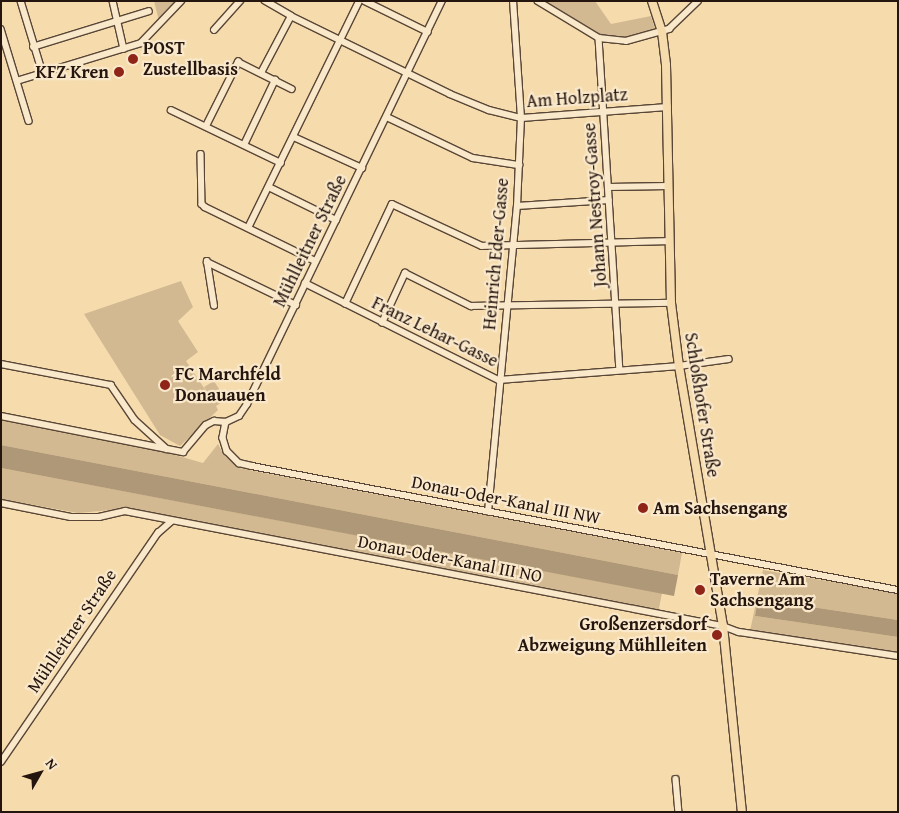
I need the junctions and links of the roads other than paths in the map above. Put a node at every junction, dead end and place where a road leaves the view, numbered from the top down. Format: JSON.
{"nodes":[{"id":1,"x":21,"y":1,"type":"edge"},
{"id":2,"x":113,"y":1,"type":"edge"},
{"id":3,"x":181,"y":1,"type":"edge"},
{"id":4,"x":240,"y":1,"type":"edge"},
{"id":5,"x":265,"y":1,"type":"edge"},
{"id":6,"x":359,"y":1,"type":"edge"},
{"id":7,"x":365,"y":1,"type":"edge"},
{"id":8,"x":442,"y":1,"type":"edge"},
{"id":9,"x":513,"y":1,"type":"edge"},
{"id":10,"x":538,"y":1,"type":"edge"},
{"id":11,"x":652,"y":1,"type":"edge"},
{"id":12,"x":698,"y":1,"type":"edge"},
{"id":13,"x":149,"y":11,"type":"dead end"},
{"id":14,"x":291,"y":16,"type":"junction"},
{"id":15,"x":116,"y":22,"type":"junction"},
{"id":16,"x":1,"y":29,"type":"edge"},
{"id":17,"x":214,"y":30,"type":"dead end"},
{"id":18,"x":428,"y":32,"type":"junction"},
{"id":19,"x":662,"y":32,"type":"junction"},
{"id":20,"x":599,"y":38,"type":"junction"},
{"id":21,"x":341,"y":40,"type":"junction"},
{"id":22,"x":33,"y":47,"type":"junction"},
{"id":23,"x":124,"y":49,"type":"junction"},
{"id":24,"x":41,"y":67,"type":"dead end"},
{"id":25,"x":409,"y":71,"type":"junction"},
{"id":26,"x":261,"y":73,"type":"junction"},
{"id":27,"x":275,"y":80,"type":"junction"},
{"id":28,"x":17,"y":81,"type":"junction"},
{"id":29,"x":292,"y":89,"type":"dead end"},
{"id":30,"x":668,"y":107,"type":"junction"},
{"id":31,"x":171,"y":110,"type":"dead end"},
{"id":32,"x":603,"y":111,"type":"junction"},
{"id":33,"x":387,"y":117,"type":"junction"},
{"id":34,"x":521,"y":118,"type":"junction"},
{"id":35,"x":29,"y":122,"type":"dead end"},
{"id":36,"x":206,"y":126,"type":"junction"},
{"id":37,"x":294,"y":137,"type":"junction"},
{"id":38,"x":244,"y":145,"type":"junction"},
{"id":39,"x":201,"y":154,"type":"dead end"},
{"id":40,"x":281,"y":164,"type":"junction"},
{"id":41,"x":518,"y":165,"type":"junction"},
{"id":42,"x":362,"y":168,"type":"junction"},
{"id":43,"x":668,"y":186,"type":"junction"},
{"id":44,"x":270,"y":187,"type":"junction"},
{"id":45,"x":608,"y":187,"type":"junction"},
{"id":46,"x":609,"y":200,"type":"junction"},
{"id":47,"x":517,"y":206,"type":"junction"},
{"id":48,"x":336,"y":220,"type":"junction"},
{"id":49,"x":248,"y":228,"type":"junction"},
{"id":50,"x":669,"y":241,"type":"junction"},
{"id":51,"x":613,"y":243,"type":"junction"},
{"id":52,"x":512,"y":247,"type":"junction"},
{"id":53,"x":315,"y":261,"type":"junction"},
{"id":54,"x":305,"y":283,"type":"junction"},
{"id":55,"x":671,"y":303,"type":"junction"},
{"id":56,"x":345,"y":304,"type":"junction"},
{"id":57,"x":616,"y":304,"type":"junction"},
{"id":58,"x":296,"y":305,"type":"junction"},
{"id":59,"x":214,"y":306,"type":"dead end"},
{"id":60,"x":506,"y":306,"type":"junction"},
{"id":61,"x":382,"y":322,"type":"junction"},
{"id":62,"x":729,"y":359,"type":"dead end"},
{"id":63,"x":1,"y":364,"type":"edge"},
{"id":64,"x":678,"y":366,"type":"junction"},
{"id":65,"x":620,"y":369,"type":"junction"},
{"id":66,"x":499,"y":380,"type":"junction"},
{"id":67,"x":1,"y":416,"type":"edge"},
{"id":68,"x":226,"y":422,"type":"junction"},
{"id":69,"x":168,"y":450,"type":"junction"},
{"id":70,"x":1,"y":503,"type":"edge"},
{"id":71,"x":488,"y":512,"type":"junction"},
{"id":72,"x":172,"y":521,"type":"junction"},
{"id":73,"x":712,"y":556,"type":"junction"},
{"id":74,"x":898,"y":590,"type":"edge"},
{"id":75,"x":723,"y":626,"type":"junction"},
{"id":76,"x":898,"y":656,"type":"edge"},
{"id":77,"x":1,"y":762,"type":"edge"},
{"id":78,"x":676,"y":779,"type":"dead end"},
{"id":79,"x":679,"y":812,"type":"edge"},
{"id":80,"x":742,"y":812,"type":"edge"}],
"edges":[{"from":1,"to":22,"type":"street"},
{"from":2,"to":15,"type":"street"},
{"from":3,"to":23,"type":"street"},
{"from":4,"to":17,"type":"street"},
{"from":5,"to":14,"type":"street","name":"Am Holzplatz"},
{"from":6,"to":21,"type":"street"},
{"from":7,"to":18,"type":"street"},
{"from":8,"to":18,"type":"street","name":"Mühlleitner Straße"},
{"from":9,"to":34,"type":"street","name":"Heinrich Eder-Gasse"},
{"from":10,"to":20,"type":"street"},
{"from":11,"to":19,"type":"main road","name":"Schloßhofer Straße"},
{"from":12,"to":19,"type":"street"},
{"from":13,"to":15,"type":"street"},
{"from":14,"to":21,"type":"street","name":"Am Holzplatz"},
{"from":14,"to":26,"type":"street"},
{"from":15,"to":22,"type":"street"},
{"from":15,"to":23,"type":"street"},
{"from":16,"to":28,"type":"street"},
{"from":18,"to":25,"type":"street","name":"Mühlleitner Straße"},
{"from":19,"to":20,"type":"street"},
{"from":19,"to":30,"type":"main road","name":"Schloßhofer Straße"},
{"from":20,"to":32,"type":"street","name":"Johann Nestroy-Gasse"},
{"from":21,"to":25,"type":"street","name":"Am Holzplatz"},
{"from":21,"to":37,"type":"street"},
{"from":22,"to":24,"type":"street"},
{"from":23,"to":28,"type":"street"},
{"from":25,"to":33,"type":"street","name":"Mühlleitner Straße"},
{"from":25,"to":34,"type":"street","name":"Am Holzplatz"},
{"from":26,"to":27,"type":"street"},
{"from":26,"to":36,"type":"street"},
{"from":27,"to":29,"type":"street"},
{"from":27,"to":38,"type":"street"},
{"from":28,"to":35,"type":"street"},
{"from":30,"to":32,"type":"street","name":"Am Holzplatz"},
{"from":30,"to":43,"type":"main road","name":"Schloßhofer Straße"},
{"from":31,"to":36,"type":"street"},
{"from":32,"to":34,"type":"street","name":"Am Holzplatz"},
{"from":32,"to":45,"type":"street","name":"Johann Nestroy-Gasse"},
{"from":33,"to":41,"type":"street"},
{"from":33,"to":42,"type":"street","name":"Mühlleitner Straße"},
{"from":34,"to":41,"type":"street","name":"Heinrich Eder-Gasse"},
{"from":36,"to":38,"type":"street"},
{"from":37,"to":40,"type":"street"},
{"from":37,"to":42,"type":"street"},
{"from":38,"to":40,"type":"street"},
{"from":39,"to":49,"type":"street"},
{"from":40,"to":44,"type":"street"},
{"from":41,"to":47,"type":"street","name":"Heinrich Eder-Gasse"},
{"from":42,"to":48,"type":"street","name":"Mühlleitner Straße"},
{"from":43,"to":45,"type":"street"},
{"from":43,"to":50,"type":"main road","name":"Schloßhofer Straße"},
{"from":44,"to":48,"type":"street"},
{"from":44,"to":49,"type":"street"},
{"from":45,"to":46,"type":"street","name":"Johann Nestroy-Gasse"},
{"from":46,"to":47,"type":"street"},
{"from":46,"to":51,"type":"street","name":"Johann Nestroy-Gasse"},
{"from":47,"to":52,"type":"street","name":"Heinrich Eder-Gasse"},
{"from":48,"to":53,"type":"street","name":"Mühlleitner Straße"},
{"from":49,"to":53,"type":"street"},
{"from":50,"to":51,"type":"street"},
{"from":50,"to":55,"type":"main road","name":"Schloßhofer Straße"},
{"from":51,"to":52,"type":"street"},
{"from":51,"to":57,"type":"street","name":"Johann Nestroy-Gasse"},
{"from":52,"to":56,"type":"street"},
{"from":52,"to":60,"type":"street","name":"Heinrich Eder-Gasse"},
{"from":53,"to":54,"type":"street","name":"Mühlleitner Straße"},
{"from":54,"to":56,"type":"street","name":"Franz Lehar-Gasse"},
{"from":54,"to":58,"type":"street","name":"Mühlleitner Straße"},
{"from":55,"to":57,"type":"street"},
{"from":55,"to":64,"type":"main road","name":"Schloßhofer Straße"},
{"from":56,"to":61,"type":"street","name":"Franz Lehar-Gasse"},
{"from":57,"to":60,"type":"street"},
{"from":57,"to":65,"type":"street","name":"Johann Nestroy-Gasse"},
{"from":58,"to":59,"type":"street"},
{"from":58,"to":68,"type":"street","name":"Mühlleitner Straße"},
{"from":60,"to":61,"type":"street"},
{"from":60,"to":66,"type":"street","name":"Heinrich Eder-Gasse"},
{"from":61,"to":66,"type":"street","name":"Franz Lehar-Gasse"},
{"from":62,"to":64,"type":"street","name":"Franz Lehar-Gasse"},
{"from":63,"to":69,"type":"street"},
{"from":64,"to":65,"type":"street","name":"Franz Lehar-Gasse"},
{"from":64,"to":73,"type":"main road","name":"Schloßhofer Straße"},
{"from":65,"to":66,"type":"street","name":"Franz Lehar-Gasse"},
{"from":66,"to":71,"type":"street","name":"Heinrich Eder-Gasse"},
{"from":67,"to":69,"type":"street"},
{"from":68,"to":69,"type":"street","name":"Mühlleitner Straße"},
{"from":68,"to":71,"type":"street","name":"Donau-Oder-Kanal III NW"},
{"from":70,"to":72,"type":"street","name":"Donau-Oder-Kanal III NO"},
{"from":71,"to":73,"type":"street","name":"Donau-Oder-Kanal III NW"},
{"from":72,"to":75,"type":"street","name":"Donau-Oder-Kanal III NO"},
{"from":72,"to":77,"type":"street","name":"Mühlleitner Straße"},
{"from":73,"to":74,"type":"street","name":"Donau-Oder-Kanal III NW"},
{"from":73,"to":75,"type":"main road","name":"Schloßhofer Straße"},
{"from":75,"to":76,"type":"street","name":"Donau-Oder-Kanal III NO"},
{"from":75,"to":80,"type":"main road","name":"Schloßhofer Straße"},
{"from":78,"to":79,"type":"street"}]}
